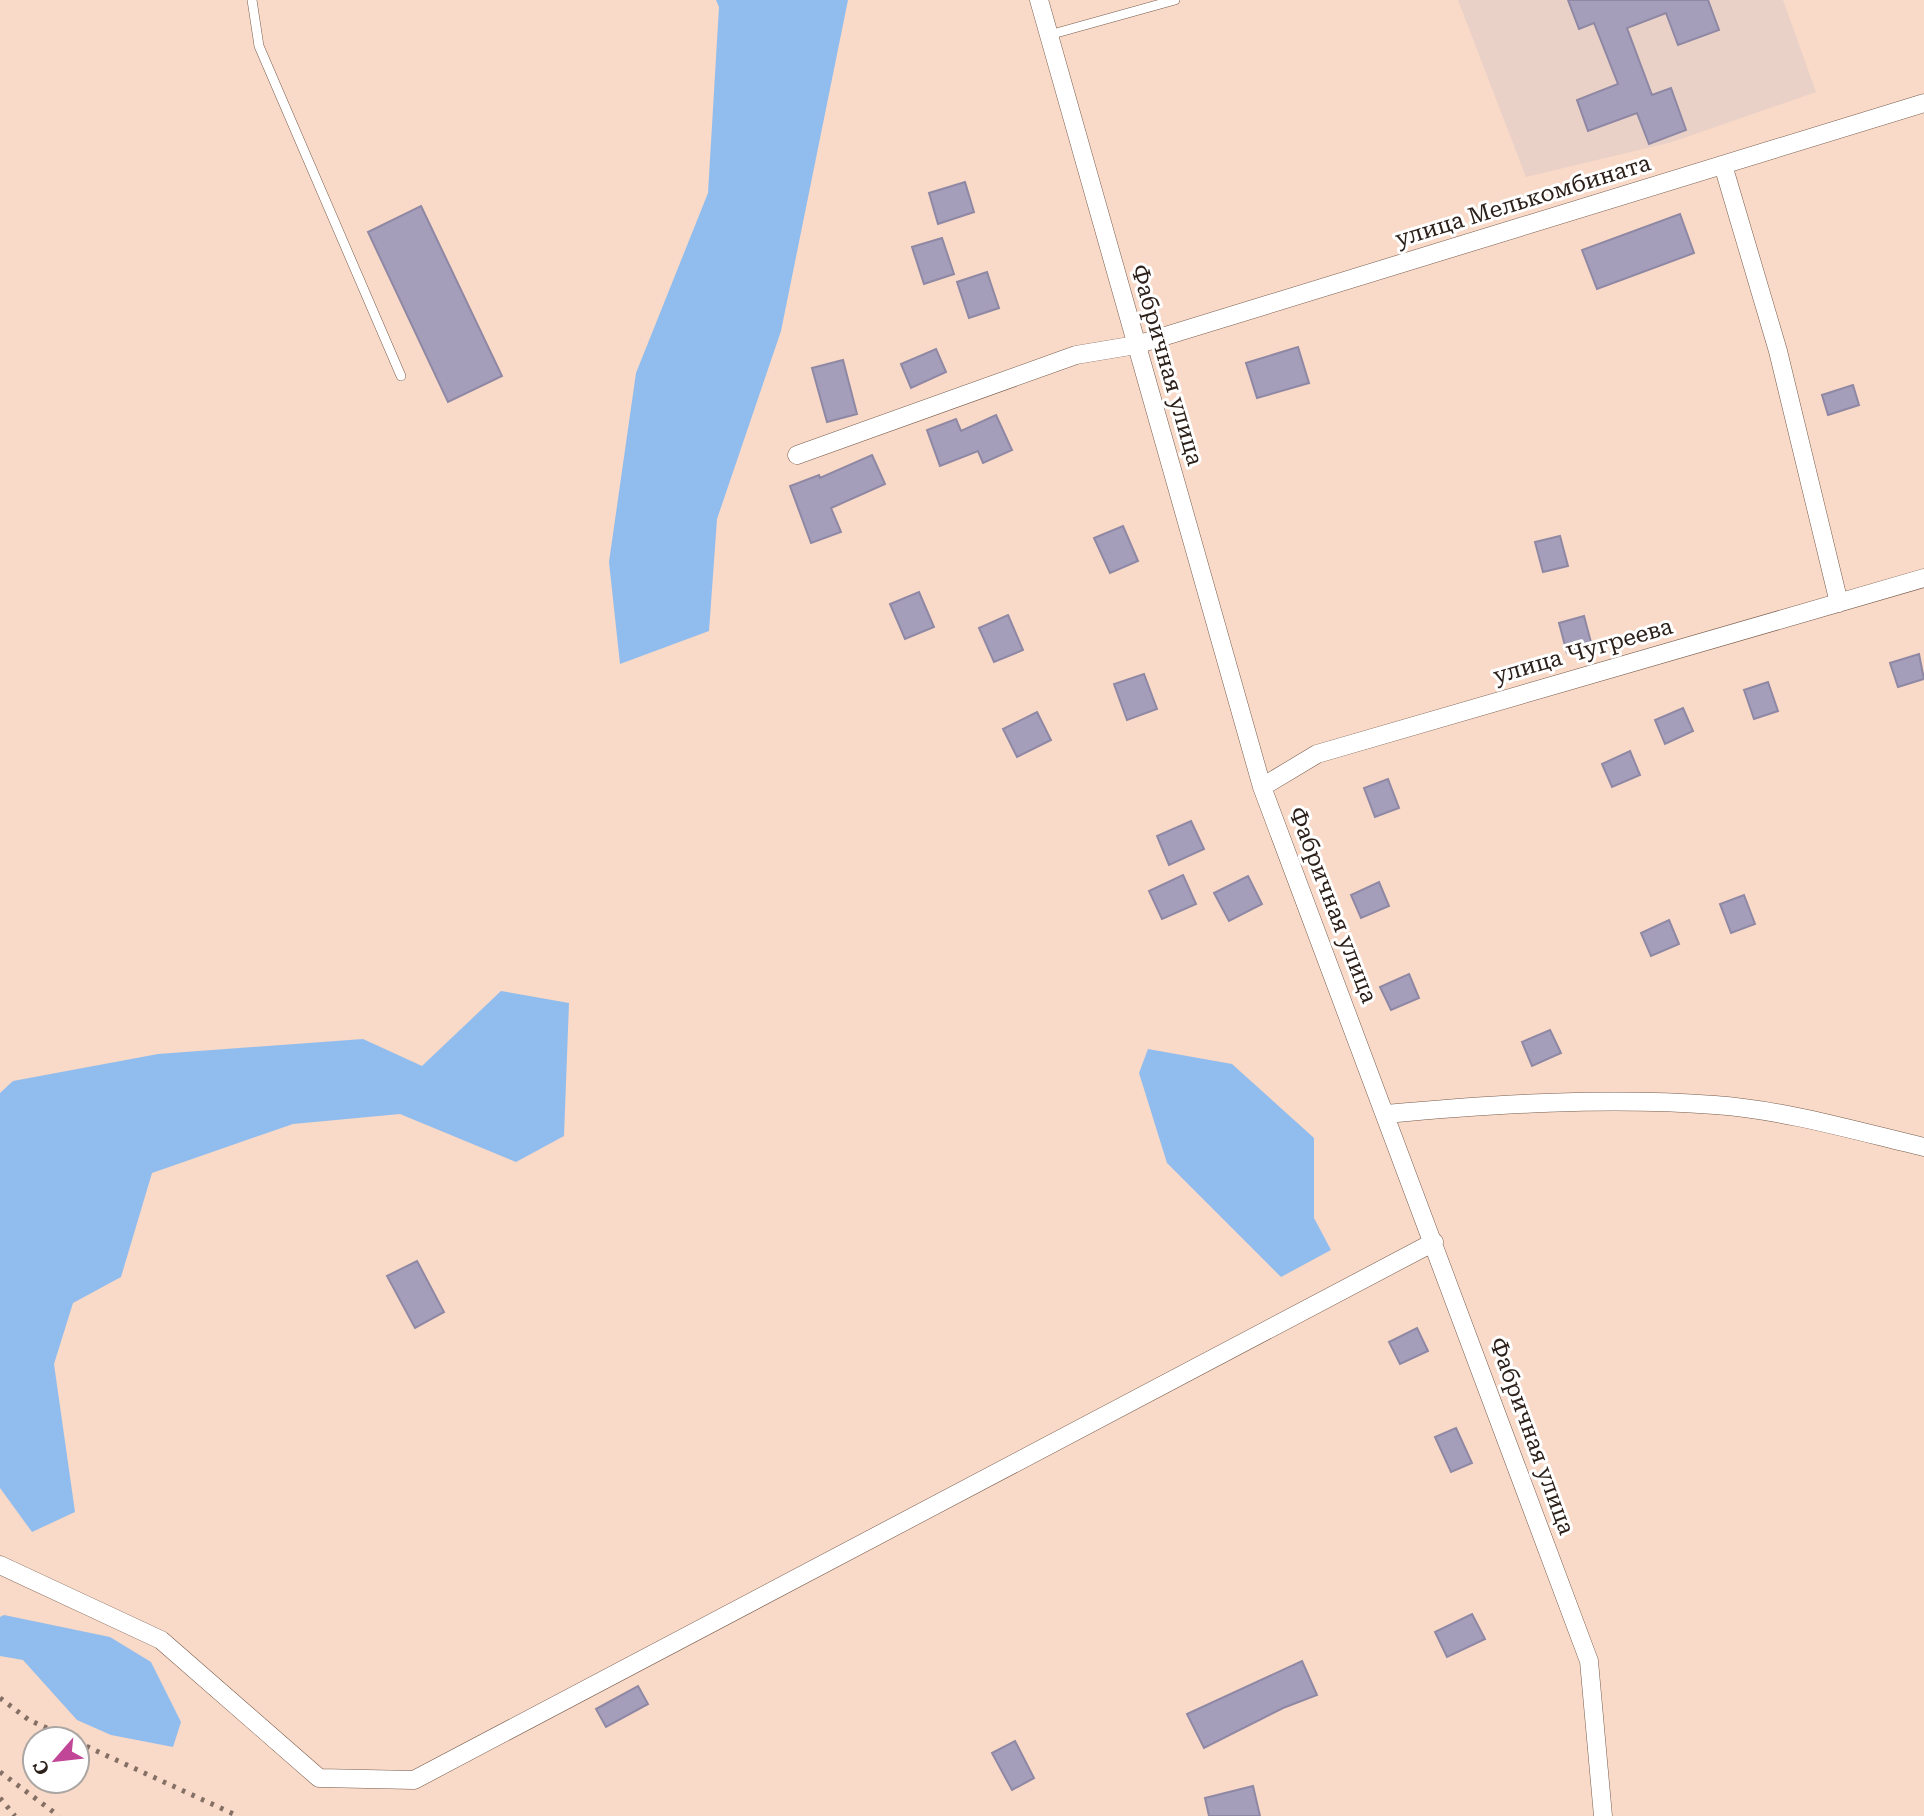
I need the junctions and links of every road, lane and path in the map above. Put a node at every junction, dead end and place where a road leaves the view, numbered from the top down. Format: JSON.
{"nodes":[{"id":1,"x":252,"y":0,"type":"edge"},
{"id":2,"x":1039,"y":0,"type":"edge"},
{"id":3,"x":1175,"y":0,"type":"edge"},
{"id":4,"x":1049,"y":36,"type":"junction"},
{"id":5,"x":1924,"y":103,"type":"edge"},
{"id":6,"x":1723,"y":165,"type":"junction"},
{"id":7,"x":1136,"y":345,"type":"junction"},
{"id":8,"x":401,"y":376,"type":"dead end"},
{"id":9,"x":797,"y":455,"type":"dead end"},
{"id":10,"x":1924,"y":578,"type":"edge"},
{"id":11,"x":1839,"y":603,"type":"junction"},
{"id":12,"x":1262,"y":787,"type":"junction"},
{"id":13,"x":1386,"y":1114,"type":"junction"},
{"id":14,"x":1924,"y":1147,"type":"edge"},
{"id":15,"x":1434,"y":1242,"type":"junction"},
{"id":16,"x":0,"y":1565,"type":"edge"},
{"id":17,"x":1604,"y":1816,"type":"edge"}],
"edges":[{"from":1,"to":8,"type":"lane"},
{"from":2,"to":4,"type":"street","name":"Фабричная улица"},
{"from":3,"to":4,"type":"lane"},
{"from":4,"to":7,"type":"street","name":"Фабричная улица"},
{"from":5,"to":6,"type":"street","name":"улица Мелькомбината"},
{"from":6,"to":7,"type":"street","name":"улица Мелькомбината"},
{"from":6,"to":11,"type":"street"},
{"from":7,"to":9,"type":"street","name":"улица Мелькомбината"},
{"from":7,"to":12,"type":"street","name":"Фабричная улица"},
{"from":10,"to":11,"type":"street","name":"улица Чугреева"},
{"from":11,"to":12,"type":"street","name":"улица Чугреева"},
{"from":12,"to":13,"type":"street","name":"Фабричная улица"},
{"from":13,"to":14,"type":"street"},
{"from":13,"to":15,"type":"street","name":"Фабричная улица"},
{"from":15,"to":16,"type":"street"},
{"from":15,"to":17,"type":"street","name":"Фабричная улица"}]}
